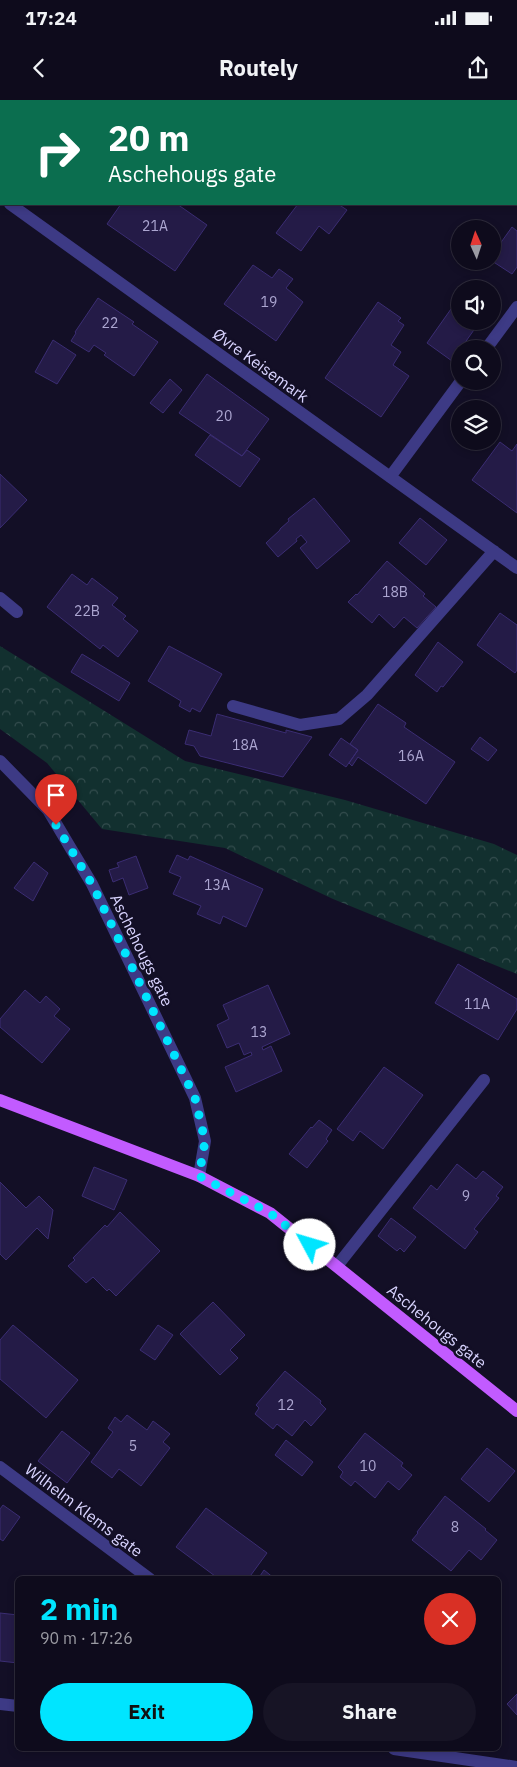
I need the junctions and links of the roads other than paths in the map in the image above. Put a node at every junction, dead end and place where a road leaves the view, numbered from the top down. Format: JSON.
{"nodes":[{"id":1,"x":11,"y":205,"type":"edge"},
{"id":2,"x":517,"y":307,"type":"edge"},
{"id":3,"x":493,"y":340,"type":"edge"},
{"id":4,"x":454,"y":390,"type":"edge"},
{"id":5,"x":390,"y":477,"type":"junction"},
{"id":6,"x":494,"y":551,"type":"junction"},
{"id":7,"x":517,"y":568,"type":"edge"},
{"id":8,"x":0,"y":598,"type":"edge"},
{"id":9,"x":17,"y":612,"type":"dead end"},
{"id":10,"x":232,"y":706,"type":"dead end"},
{"id":11,"x":0,"y":761,"type":"edge"},
{"id":12,"x":484,"y":1080,"type":"dead end"},
{"id":13,"x":0,"y":1100,"type":"edge"},
{"id":14,"x":199,"y":1176,"type":"junction"},
{"id":15,"x":337,"y":1266,"type":"junction"},
{"id":16,"x":517,"y":1411,"type":"edge"},
{"id":17,"x":0,"y":1467,"type":"edge"},
{"id":18,"x":146,"y":1576,"type":"edge"},
{"id":19,"x":0,"y":1704,"type":"edge"},
{"id":20,"x":15,"y":1706,"type":"edge"},
{"id":21,"x":408,"y":1751,"type":"edge"},
{"id":22,"x":517,"y":1766,"type":"edge"}],
"edges":[{"from":1,"to":5,"type":"street","name":"Øvre Keisemark"},
{"from":2,"to":3,"type":"street"},
{"from":4,"to":5,"type":"street"},
{"from":5,"to":6,"type":"street","name":"Øvre Keisemark"},
{"from":6,"to":7,"type":"street","name":"Øvre Keisemark"},
{"from":6,"to":10,"type":"street"},
{"from":8,"to":9,"type":"street"},
{"from":11,"to":14,"type":"street","name":"Aschehougs gate"},
{"from":12,"to":15,"type":"street"},
{"from":13,"to":14,"type":"main road","name":"Aschehougs gate"},
{"from":14,"to":15,"type":"main road","name":"Aschehougs gate"},
{"from":15,"to":16,"type":"main road","name":"Aschehougs gate"},
{"from":17,"to":18,"type":"street","name":"Wilhelm Klems gate"},
{"from":19,"to":20,"type":"street"},
{"from":21,"to":22,"type":"street"}]}
